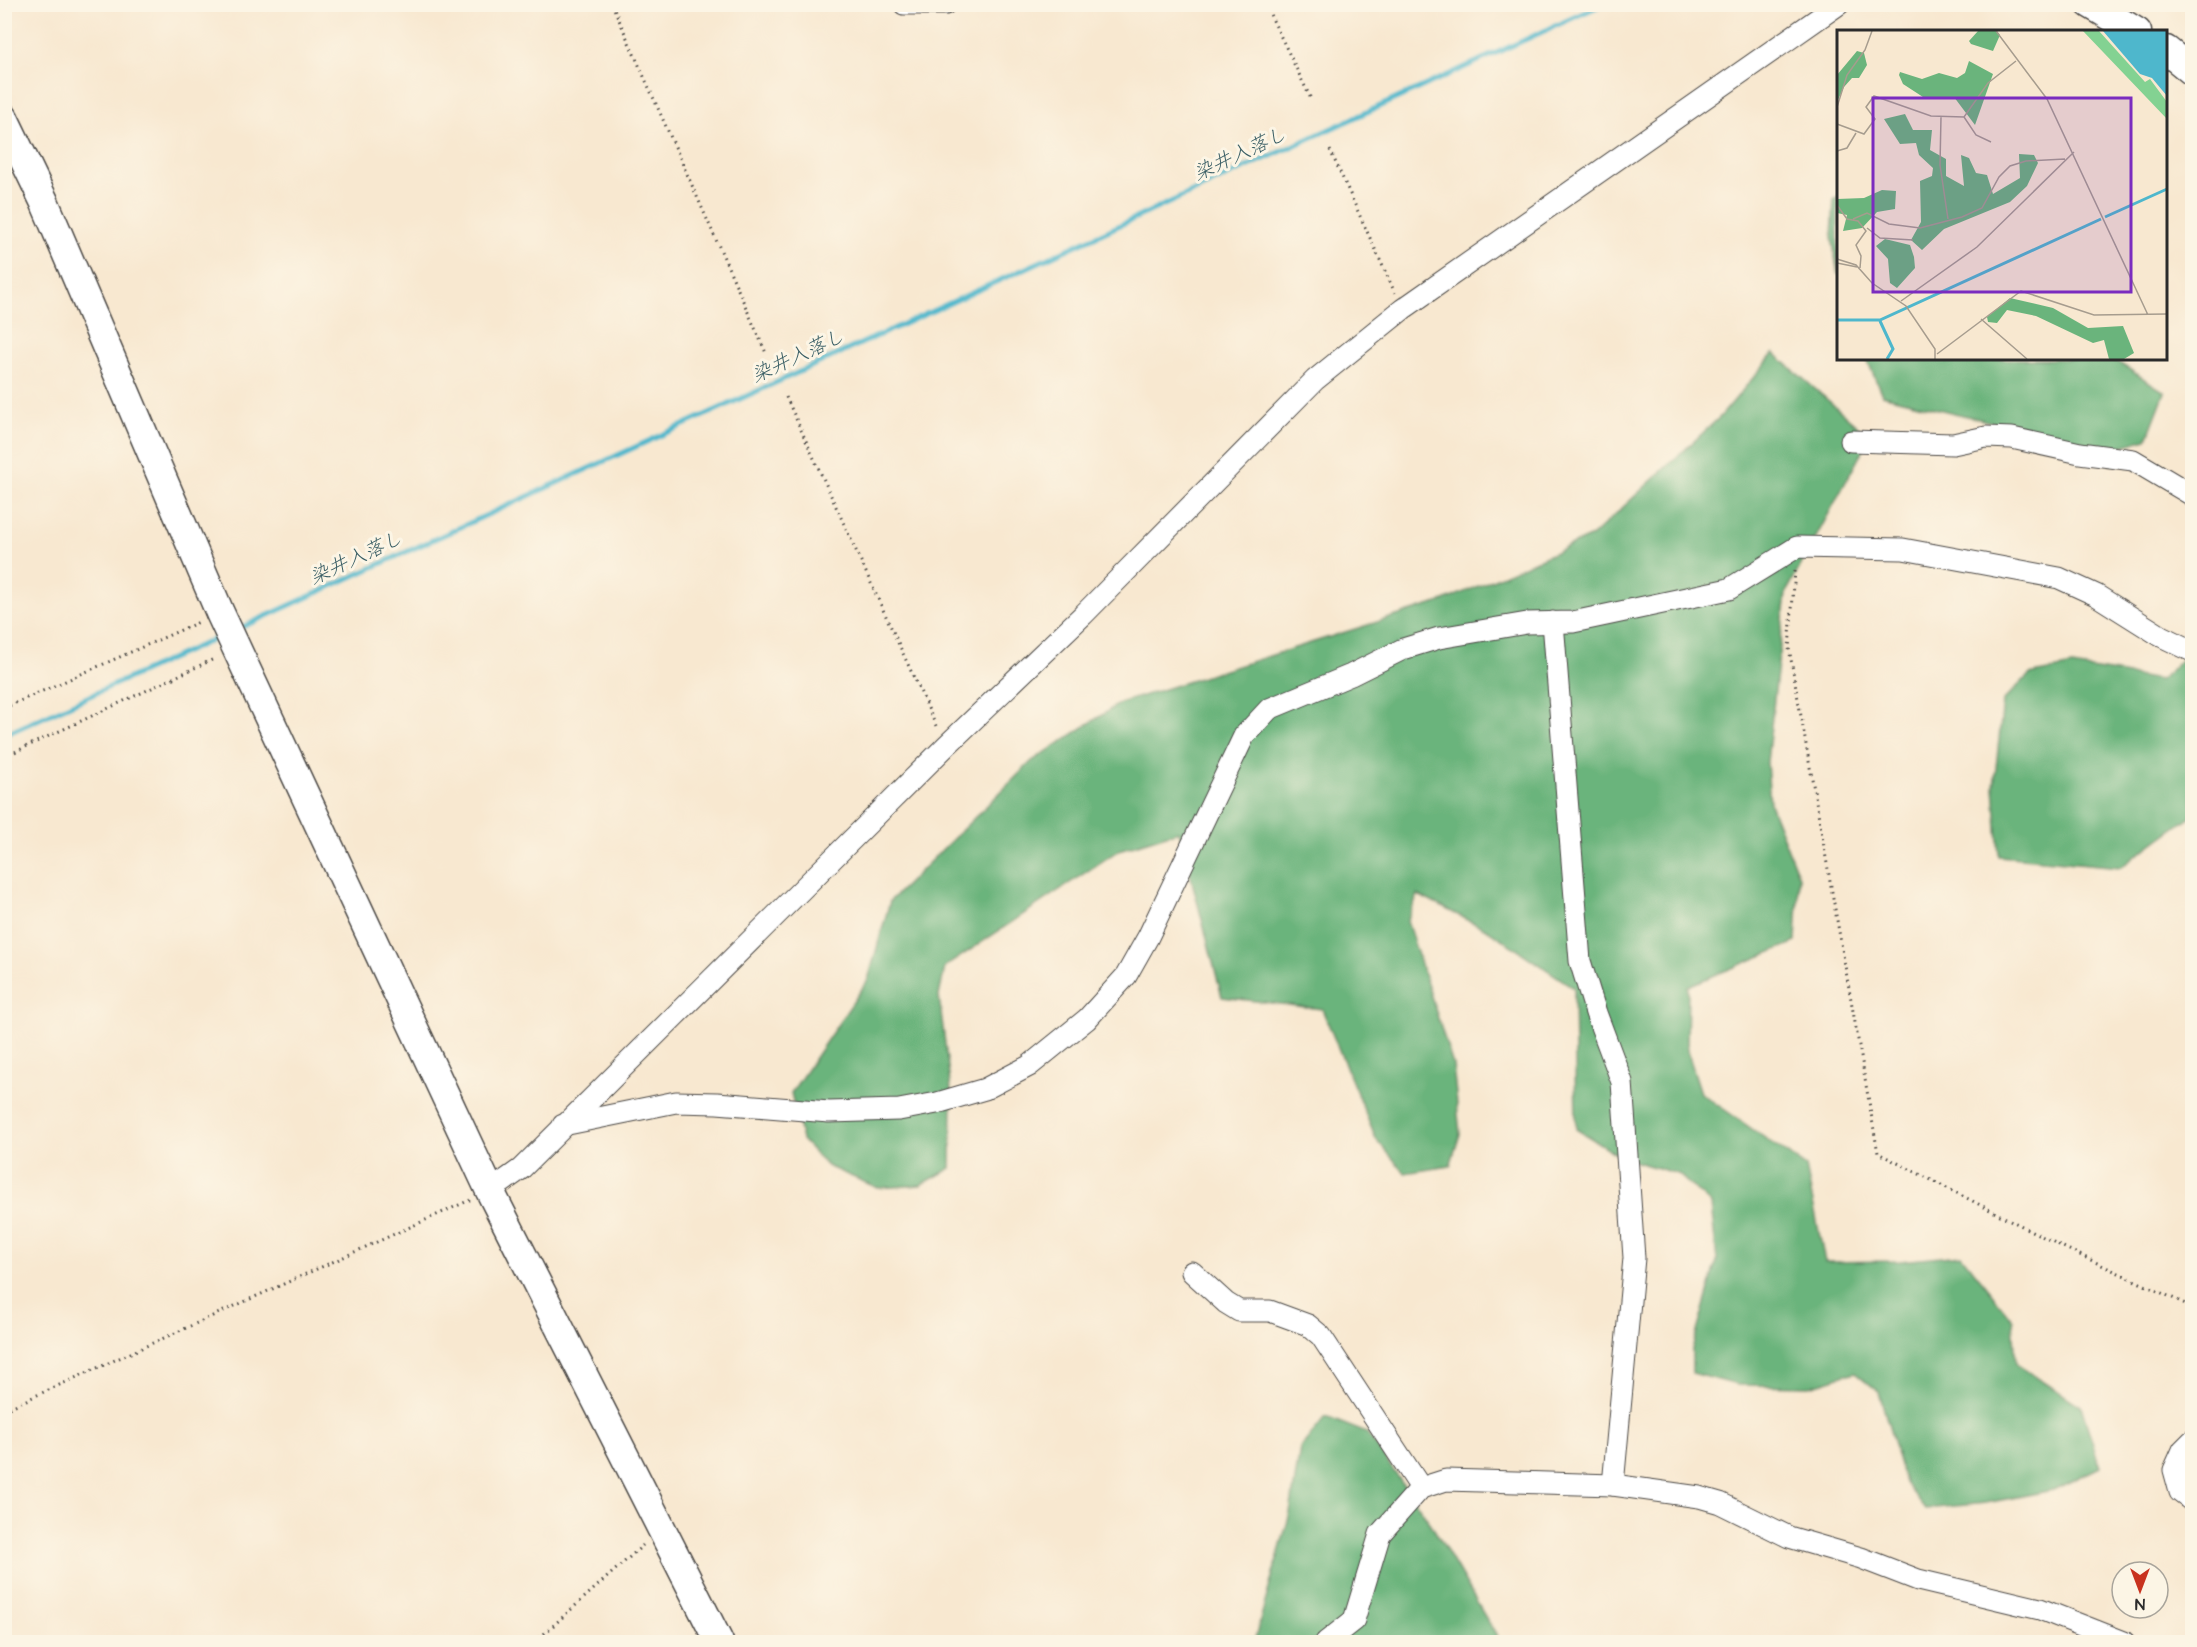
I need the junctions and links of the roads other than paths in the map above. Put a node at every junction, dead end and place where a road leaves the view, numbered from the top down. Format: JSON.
{"nodes":[{"id":1,"x":904,"y":4,"type":"edge"},
{"id":2,"x":945,"y":4,"type":"edge"},
{"id":3,"x":1839,"y":4,"type":"edge"},
{"id":4,"x":2090,"y":4,"type":"edge"},
{"id":5,"x":2134,"y":30,"type":"edge"},
{"id":6,"x":2167,"y":51,"type":"edge"},
{"id":7,"x":2193,"y":71,"type":"edge"},
{"id":8,"x":4,"y":118,"type":"edge"},
{"id":9,"x":1851,"y":441,"type":"dead end"},
{"id":10,"x":2193,"y":495,"type":"edge"},
{"id":11,"x":1553,"y":622,"type":"junction"},
{"id":12,"x":2193,"y":651,"type":"edge"},
{"id":13,"x":563,"y":1125,"type":"junction"},
{"id":14,"x":490,"y":1191,"type":"junction"},
{"id":15,"x":1192,"y":1272,"type":"dead end"},
{"id":16,"x":2193,"y":1441,"type":"edge"},
{"id":17,"x":1613,"y":1485,"type":"junction"},
{"id":18,"x":1421,"y":1488,"type":"junction"},
{"id":19,"x":2193,"y":1501,"type":"edge"},
{"id":20,"x":719,"y":1642,"type":"edge"},
{"id":21,"x":1326,"y":1642,"type":"edge"},
{"id":22,"x":2124,"y":1642,"type":"edge"}],
"edges":[{"from":1,"to":2,"type":"street"},
{"from":3,"to":13,"type":"street"},
{"from":4,"to":5,"type":"street"},
{"from":6,"to":7,"type":"street"},
{"from":8,"to":14,"type":"street"},
{"from":9,"to":10,"type":"street"},
{"from":11,"to":12,"type":"street"},
{"from":11,"to":13,"type":"street"},
{"from":11,"to":17,"type":"street"},
{"from":13,"to":14,"type":"street"},
{"from":14,"to":20,"type":"street"},
{"from":15,"to":18,"type":"street"},
{"from":16,"to":19,"type":"street"},
{"from":17,"to":18,"type":"street"},
{"from":17,"to":22,"type":"street"},
{"from":18,"to":21,"type":"street"}]}
